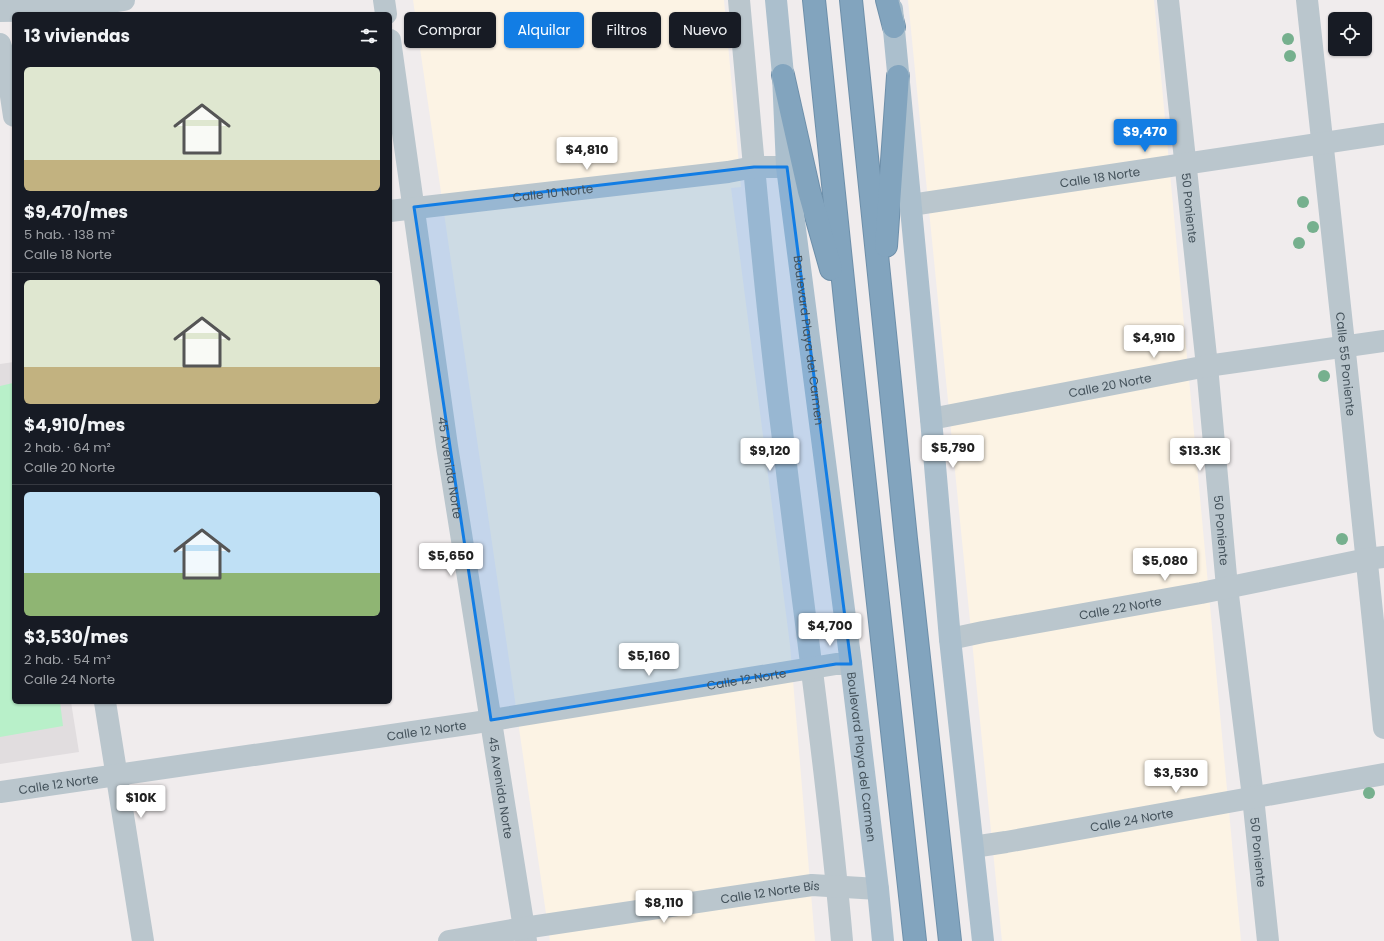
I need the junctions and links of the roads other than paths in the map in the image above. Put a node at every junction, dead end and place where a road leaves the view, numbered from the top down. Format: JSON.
{"nodes":[{"id":1,"x":124,"y":0,"type":"edge"},
{"id":2,"x":384,"y":0,"type":"edge"},
{"id":3,"x":740,"y":0,"type":"edge"},
{"id":4,"x":776,"y":0,"type":"edge"},
{"id":5,"x":814,"y":0,"type":"edge"},
{"id":6,"x":851,"y":0,"type":"edge"},
{"id":7,"x":887,"y":0,"type":"edge"},
{"id":8,"x":891,"y":0,"type":"edge"},
{"id":9,"x":1168,"y":0,"type":"edge"},
{"id":10,"x":1307,"y":0,"type":"edge"},
{"id":11,"x":0,"y":11,"type":"edge"},
{"id":12,"x":386,"y":12,"type":"edge"},
{"id":13,"x":894,"y":27,"type":"junction"},
{"id":14,"x":0,"y":44,"type":"edge"},
{"id":15,"x":392,"y":54,"type":"edge"},
{"id":16,"x":783,"y":75,"type":"junction"},
{"id":17,"x":898,"y":76,"type":"junction"},
{"id":18,"x":12,"y":103,"type":"edge"},
{"id":19,"x":1384,"y":134,"type":"edge"},
{"id":20,"x":1322,"y":143,"type":"junction"},
{"id":21,"x":1186,"y":164,"type":"junction"},
{"id":22,"x":754,"y":167,"type":"junction"},
{"id":23,"x":787,"y":167,"type":"junction"},
{"id":24,"x":911,"y":205,"type":"junction"},
{"id":25,"x":414,"y":207,"type":"junction"},
{"id":26,"x":392,"y":211,"type":"edge"},
{"id":27,"x":882,"y":301,"type":"junction"},
{"id":28,"x":848,"y":329,"type":"junction"},
{"id":29,"x":1384,"y":341,"type":"edge"},
{"id":30,"x":1344,"y":346,"type":"junction"},
{"id":31,"x":1207,"y":366,"type":"junction"},
{"id":32,"x":931,"y":419,"type":"junction"},
{"id":33,"x":1376,"y":558,"type":"edge"},
{"id":34,"x":1228,"y":587,"type":"junction"},
{"id":35,"x":950,"y":639,"type":"junction"},
{"id":36,"x":851,"y":664,"type":"junction"},
{"id":37,"x":812,"y":668,"type":"junction"},
{"id":38,"x":105,"y":704,"type":"edge"},
{"id":39,"x":491,"y":720,"type":"junction"},
{"id":40,"x":1384,"y":728,"type":"edge"},
{"id":41,"x":1384,"y":774,"type":"edge"},
{"id":42,"x":117,"y":776,"type":"junction"},
{"id":43,"x":0,"y":792,"type":"edge"},
{"id":44,"x":1253,"y":797,"type":"junction"},
{"id":45,"x":973,"y":847,"type":"junction"},
{"id":46,"x":838,"y":886,"type":"junction"},
{"id":47,"x":878,"y":889,"type":"junction"},
{"id":48,"x":525,"y":934,"type":"edge"},
{"id":49,"x":143,"y":941,"type":"edge"},
{"id":50,"x":449,"y":941,"type":"edge"},
{"id":51,"x":842,"y":941,"type":"edge"},
{"id":52,"x":883,"y":941,"type":"edge"},
{"id":53,"x":915,"y":941,"type":"edge"},
{"id":54,"x":950,"y":941,"type":"edge"},
{"id":55,"x":983,"y":941,"type":"edge"},
{"id":56,"x":1268,"y":941,"type":"edge"}],
"edges":[{"from":1,"to":11,"type":"street"},
{"from":2,"to":12,"type":"street"},
{"from":3,"to":22,"type":"street"},
{"from":4,"to":16,"type":"main road","name":"Boulevard Playa del Carmen"},
{"from":5,"to":28,"type":"highway"},
{"from":6,"to":27,"type":"highway"},
{"from":7,"to":13,"type":"highway"},
{"from":8,"to":13,"type":"main road"},
{"from":9,"to":21,"type":"street","name":"50 Poniente"},
{"from":10,"to":20,"type":"street","name":"Calle 55 Poniente"},
{"from":13,"to":17,"type":"main road"},
{"from":14,"to":18,"type":"street"},
{"from":15,"to":25,"type":"street","name":"45 Avenida Norte"},
{"from":16,"to":23,"type":"main road","name":"Boulevard Playa del Carmen"},
{"from":16,"to":28,"type":"highway"},
{"from":17,"to":24,"type":"main road"},
{"from":17,"to":27,"type":"highway"},
{"from":19,"to":20,"type":"street","name":"Calle 18 Norte"},
{"from":20,"to":21,"type":"street","name":"Calle 18 Norte"},
{"from":20,"to":30,"type":"street","name":"Calle 55 Poniente"},
{"from":21,"to":24,"type":"street","name":"Calle 18 Norte"},
{"from":21,"to":31,"type":"street","name":"50 Poniente"},
{"from":22,"to":23,"type":"street","name":"Calle 10 Norte"},
{"from":22,"to":25,"type":"street","name":"Calle 10 Norte"},
{"from":22,"to":37,"type":"street"},
{"from":23,"to":36,"type":"main road","name":"Boulevard Playa del Carmen"},
{"from":24,"to":32,"type":"main road"},
{"from":25,"to":26,"type":"street","name":"Calle 10 Norte"},
{"from":25,"to":39,"type":"street","name":"45 Avenida Norte"},
{"from":27,"to":54,"type":"highway"},
{"from":28,"to":53,"type":"highway"},
{"from":29,"to":30,"type":"street","name":"Calle 20 Norte"},
{"from":30,"to":31,"type":"street","name":"Calle 20 Norte"},
{"from":30,"to":33,"type":"street","name":"Calle 55 Poniente"},
{"from":31,"to":32,"type":"street","name":"Calle 20 Norte"},
{"from":31,"to":34,"type":"street","name":"50 Poniente"},
{"from":32,"to":35,"type":"main road"},
{"from":33,"to":34,"type":"street","name":"Calle 22 Norte"},
{"from":33,"to":40,"type":"street","name":"Calle 55 Poniente"},
{"from":34,"to":35,"type":"street","name":"Calle 22 Norte"},
{"from":34,"to":44,"type":"street","name":"50 Poniente"},
{"from":35,"to":45,"type":"main road"},
{"from":36,"to":37,"type":"street","name":"Calle 12 Norte"},
{"from":36,"to":47,"type":"main road","name":"Boulevard Playa del Carmen"},
{"from":37,"to":39,"type":"street","name":"Calle 12 Norte"},
{"from":37,"to":46,"type":"street"},
{"from":38,"to":42,"type":"street"},
{"from":39,"to":42,"type":"street","name":"Calle 12 Norte"},
{"from":39,"to":48,"type":"street","name":"45 Avenida Norte"},
{"from":41,"to":44,"type":"street","name":"Calle 24 Norte"},
{"from":42,"to":43,"type":"street","name":"Calle 12 Norte"},
{"from":42,"to":49,"type":"street"},
{"from":44,"to":45,"type":"street","name":"Calle 24 Norte"},
{"from":44,"to":56,"type":"street","name":"50 Poniente"},
{"from":45,"to":55,"type":"main road"},
{"from":46,"to":47,"type":"street","name":"Calle 12 Norte Bis"},
{"from":46,"to":48,"type":"street","name":"Calle 12 Norte Bis"},
{"from":46,"to":51,"type":"street"},
{"from":47,"to":52,"type":"main road","name":"Boulevard Playa del Carmen"},
{"from":48,"to":50,"type":"street","name":"Calle 12 Norte Bis"}]}
